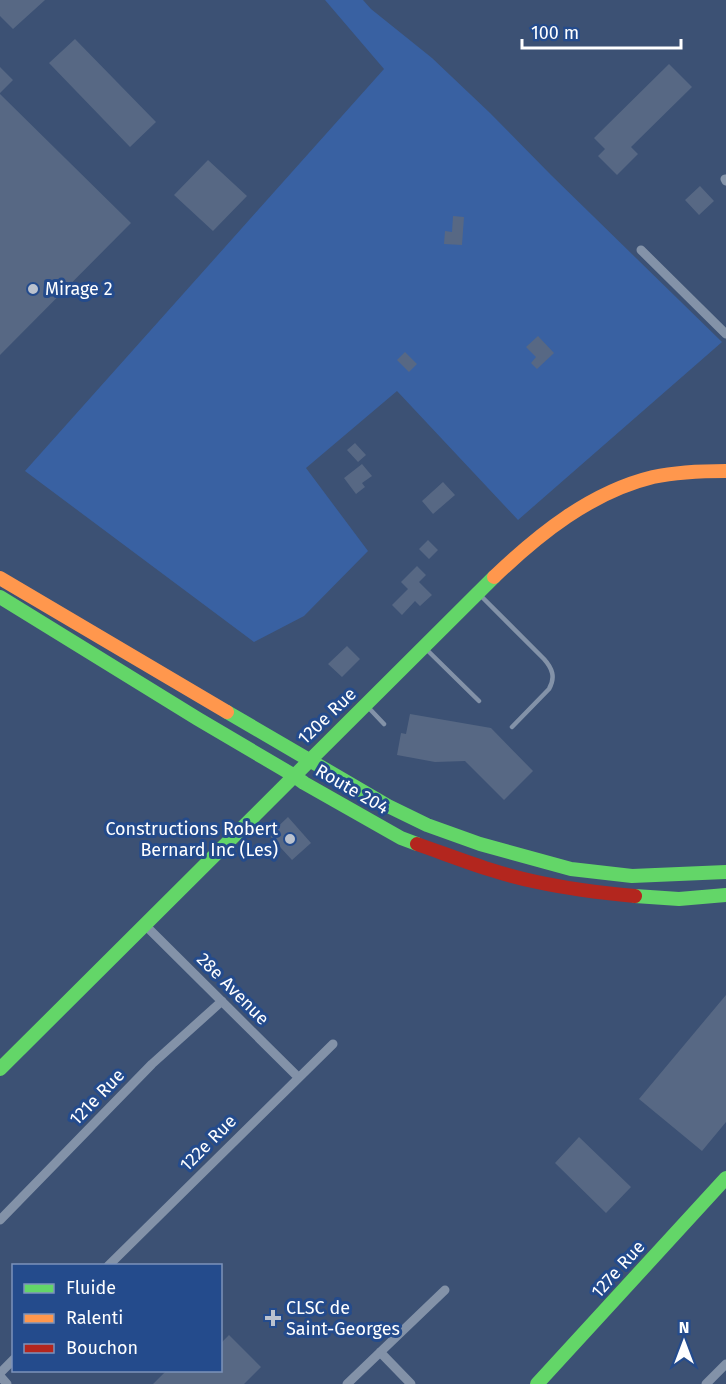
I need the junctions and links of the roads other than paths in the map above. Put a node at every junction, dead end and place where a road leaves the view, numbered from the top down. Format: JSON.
{"nodes":[{"id":1,"x":641,"y":250,"type":"dead end"},
{"id":2,"x":726,"y":334,"type":"edge"},
{"id":3,"x":726,"y":471,"type":"edge"},
{"id":4,"x":0,"y":578,"type":"edge"},
{"id":5,"x":477,"y":592,"type":"junction"},
{"id":6,"x":0,"y":597,"type":"edge"},
{"id":7,"x":423,"y":646,"type":"junction"},
{"id":8,"x":479,"y":701,"type":"dead end"},
{"id":9,"x":365,"y":705,"type":"junction"},
{"id":10,"x":384,"y":724,"type":"dead end"},
{"id":11,"x":512,"y":727,"type":"dead end"},
{"id":12,"x":308,"y":760,"type":"junction"},
{"id":13,"x":293,"y":775,"type":"junction"},
{"id":14,"x":726,"y":872,"type":"edge"},
{"id":15,"x":726,"y":895,"type":"edge"},
{"id":16,"x":145,"y":925,"type":"junction"},
{"id":17,"x":222,"y":1001,"type":"junction"},
{"id":18,"x":333,"y":1044,"type":"dead end"},
{"id":19,"x":0,"y":1069,"type":"edge"},
{"id":20,"x":298,"y":1077,"type":"junction"},
{"id":21,"x":726,"y":1178,"type":"edge"},
{"id":22,"x":0,"y":1220,"type":"edge"},
{"id":23,"x":110,"y":1264,"type":"edge"},
{"id":24,"x":445,"y":1290,"type":"dead end"},
{"id":25,"x":380,"y":1352,"type":"junction"},
{"id":26,"x":12,"y":1361,"type":"edge"},
{"id":27,"x":726,"y":1364,"type":"edge"},
{"id":28,"x":0,"y":1375,"type":"edge"},
{"id":29,"x":8,"y":1384,"type":"edge"},
{"id":30,"x":347,"y":1384,"type":"edge"},
{"id":31,"x":411,"y":1384,"type":"edge"},
{"id":32,"x":537,"y":1384,"type":"edge"},
{"id":33,"x":706,"y":1384,"type":"edge"}],
"edges":[{"from":1,"to":2,"type":"street"},
{"from":3,"to":5,"type":"main road","name":"120e Rue"},
{"from":4,"to":12,"type":"main road","name":"Route 204"},
{"from":5,"to":7,"type":"main road","name":"120e Rue"},
{"from":5,"to":11,"type":"lane"},
{"from":6,"to":13,"type":"main road","name":"Route 204"},
{"from":7,"to":8,"type":"lane"},
{"from":7,"to":9,"type":"main road","name":"120e Rue"},
{"from":9,"to":10,"type":"lane"},
{"from":9,"to":12,"type":"main road","name":"120e Rue"},
{"from":12,"to":13,"type":"main road","name":"120e Rue"},
{"from":12,"to":14,"type":"main road","name":"Route 204"},
{"from":13,"to":15,"type":"main road","name":"Route 204"},
{"from":13,"to":16,"type":"main road","name":"120e Rue"},
{"from":16,"to":17,"type":"street","name":"28e Avenue"},
{"from":16,"to":19,"type":"main road","name":"120e Rue"},
{"from":17,"to":20,"type":"street","name":"28e Avenue"},
{"from":17,"to":22,"type":"street","name":"121e Rue"},
{"from":18,"to":20,"type":"street","name":"122e Rue"},
{"from":20,"to":23,"type":"street","name":"122e Rue"},
{"from":21,"to":32,"type":"main road","name":"127e Rue"},
{"from":24,"to":25,"type":"street"},
{"from":25,"to":30,"type":"street"},
{"from":25,"to":31,"type":"street"},
{"from":26,"to":28,"type":"street"},
{"from":27,"to":33,"type":"street"},
{"from":28,"to":29,"type":"street"}]}
